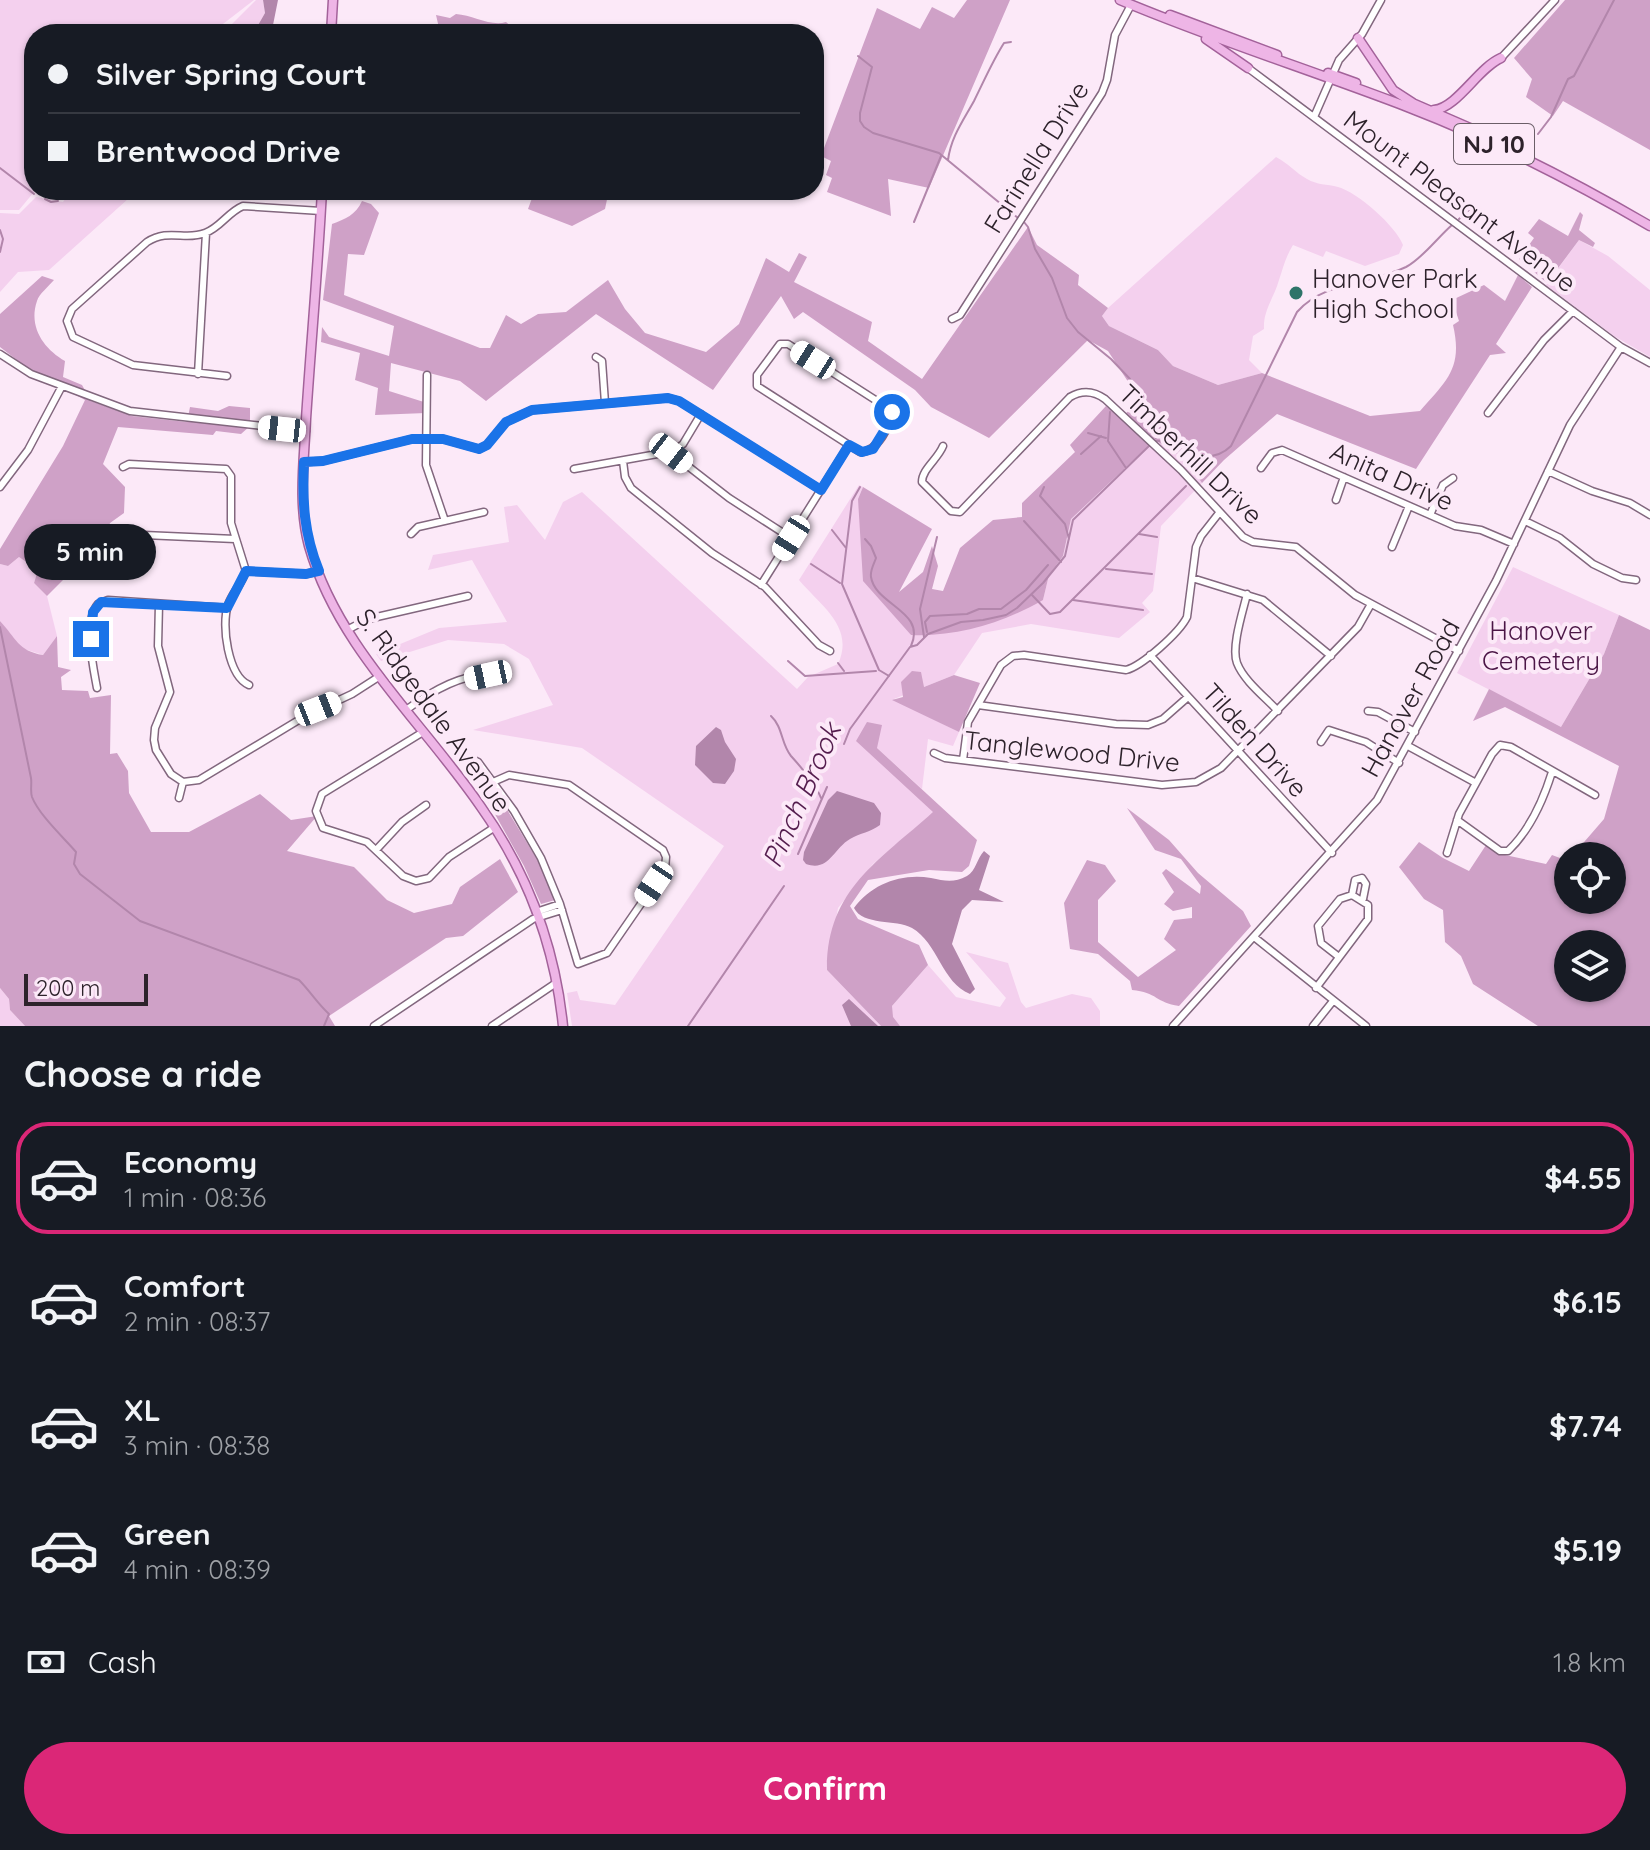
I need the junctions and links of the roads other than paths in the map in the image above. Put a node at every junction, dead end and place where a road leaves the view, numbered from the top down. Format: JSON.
{"nodes":[{"id":1,"x":333,"y":0,"type":"edge"},
{"id":2,"x":1120,"y":0,"type":"edge"},
{"id":3,"x":1381,"y":0,"type":"edge"},
{"id":4,"x":1555,"y":0,"type":"edge"},
{"id":5,"x":1132,"y":2,"type":"edge"},
{"id":6,"x":332,"y":24,"type":"edge"},
{"id":7,"x":1192,"y":30,"type":"junction"},
{"id":8,"x":1358,"y":38,"type":"junction"},
{"id":9,"x":1501,"y":58,"type":"junction"},
{"id":10,"x":1248,"y":68,"type":"joint"},
{"id":11,"x":1332,"y":77,"type":"junction"},
{"id":12,"x":1413,"y":103,"type":"junction"},
{"id":13,"x":1429,"y":110,"type":"junction"},
{"id":14,"x":1314,"y":117,"type":"junction"},
{"id":15,"x":1459,"y":122,"type":"junction"},
{"id":16,"x":322,"y":200,"type":"edge"},
{"id":17,"x":321,"y":211,"type":"junction"},
{"id":18,"x":1650,"y":220,"type":"edge"},
{"id":19,"x":1650,"y":226,"type":"edge"},
{"id":20,"x":206,"y":233,"type":"junction"},
{"id":21,"x":1573,"y":311,"type":"junction"},
{"id":22,"x":952,"y":319,"type":"dead end"},
{"id":23,"x":1621,"y":347,"type":"junction"},
{"id":24,"x":0,"y":354,"type":"edge"},
{"id":25,"x":596,"y":357,"type":"dead end"},
{"id":26,"x":1650,"y":363,"type":"edge"},
{"id":27,"x":198,"y":374,"type":"junction"},
{"id":28,"x":427,"y":375,"type":"dead end"},
{"id":29,"x":227,"y":376,"type":"dead end"},
{"id":30,"x":62,"y":386,"type":"junction"},
{"id":31,"x":605,"y":403,"type":"junction"},
{"id":32,"x":1488,"y":413,"type":"dead end"},
{"id":33,"x":701,"y":414,"type":"junction"},
{"id":34,"x":306,"y":431,"type":"junction"},
{"id":35,"x":426,"y":439,"type":"junction"},
{"id":36,"x":849,"y":445,"type":"junction"},
{"id":37,"x":943,"y":446,"type":"dead end"},
{"id":38,"x":671,"y":453,"type":"junction"},
{"id":39,"x":623,"y":461,"type":"junction"},
{"id":40,"x":304,"y":462,"type":"junction"},
{"id":41,"x":123,"y":467,"type":"dead end"},
{"id":42,"x":1261,"y":468,"type":"dead end"},
{"id":43,"x":574,"y":469,"type":"dead end"},
{"id":44,"x":1548,"y":471,"type":"junction"},
{"id":45,"x":1344,"y":477,"type":"junction"},
{"id":46,"x":1453,"y":478,"type":"dead end"},
{"id":47,"x":0,"y":487,"type":"edge"},
{"id":48,"x":821,"y":490,"type":"junction"},
{"id":49,"x":1336,"y":500,"type":"dead end"},
{"id":50,"x":1409,"y":506,"type":"junction"},
{"id":51,"x":484,"y":512,"type":"dead end"},
{"id":52,"x":1219,"y":513,"type":"junction"},
{"id":53,"x":1430,"y":515,"type":"junction"},
{"id":54,"x":1650,"y":515,"type":"edge"},
{"id":55,"x":445,"y":521,"type":"junction"},
{"id":56,"x":1525,"y":521,"type":"junction"},
{"id":57,"x":121,"y":534,"type":"dead end"},
{"id":58,"x":411,"y":534,"type":"dead end"},
{"id":59,"x":791,"y":538,"type":"junction"},
{"id":60,"x":235,"y":539,"type":"junction"},
{"id":61,"x":1514,"y":544,"type":"junction"},
{"id":62,"x":1392,"y":547,"type":"dead end"},
{"id":63,"x":246,"y":571,"type":"junction"},
{"id":64,"x":319,"y":571,"type":"junction"},
{"id":65,"x":1192,"y":578,"type":"junction"},
{"id":66,"x":1636,"y":580,"type":"dead end"},
{"id":67,"x":761,"y":585,"type":"junction"},
{"id":68,"x":1247,"y":594,"type":"junction"},
{"id":69,"x":468,"y":596,"type":"dead end"},
{"id":70,"x":159,"y":604,"type":"junction"},
{"id":71,"x":1371,"y":604,"type":"junction"},
{"id":72,"x":227,"y":608,"type":"junction"},
{"id":73,"x":347,"y":630,"type":"junction"},
{"id":74,"x":830,"y":651,"type":"dead end"},
{"id":75,"x":1459,"y":651,"type":"junction"},
{"id":76,"x":1150,"y":655,"type":"junction"},
{"id":77,"x":1331,"y":656,"type":"junction"},
{"id":78,"x":380,"y":676,"type":"junction"},
{"id":79,"x":496,"y":677,"type":"dead end"},
{"id":80,"x":249,"y":685,"type":"dead end"},
{"id":81,"x":97,"y":688,"type":"dead end"},
{"id":82,"x":1188,"y":697,"type":"junction"},
{"id":83,"x":978,"y":705,"type":"junction"},
{"id":84,"x":406,"y":710,"type":"junction"},
{"id":85,"x":1278,"y":711,"type":"junction"},
{"id":86,"x":1368,"y":711,"type":"dead end"},
{"id":87,"x":423,"y":732,"type":"junction"},
{"id":88,"x":1415,"y":732,"type":"junction"},
{"id":89,"x":1321,"y":742,"type":"dead end"},
{"id":90,"x":1408,"y":746,"type":"junction"},
{"id":91,"x":1238,"y":751,"type":"junction"},
{"id":92,"x":934,"y":753,"type":"dead end"},
{"id":93,"x":468,"y":757,"type":"dead end"},
{"id":94,"x":963,"y":760,"type":"junction"},
{"id":95,"x":1399,"y":763,"type":"junction"},
{"id":96,"x":1552,"y":772,"type":"junction"},
{"id":97,"x":183,"y":782,"type":"junction"},
{"id":98,"x":493,"y":782,"type":"junction"},
{"id":99,"x":1476,"y":783,"type":"junction"},
{"id":100,"x":1595,"y":795,"type":"dead end"},
{"id":101,"x":179,"y":798,"type":"dead end"},
{"id":102,"x":426,"y":805,"type":"dead end"},
{"id":103,"x":1457,"y":820,"type":"junction"},
{"id":104,"x":495,"y":827,"type":"junction"},
{"id":105,"x":376,"y":850,"type":"junction"},
{"id":106,"x":1332,"y":853,"type":"junction"},
{"id":107,"x":1447,"y":853,"type":"dead end"},
{"id":108,"x":1352,"y":895,"type":"junction"},
{"id":109,"x":1363,"y":899,"type":"junction"},
{"id":110,"x":561,"y":907,"type":"junction"},
{"id":111,"x":538,"y":915,"type":"junction"},
{"id":112,"x":1254,"y":937,"type":"junction"},
{"id":113,"x":1339,"y":957,"type":"junction"},
{"id":114,"x":556,"y":983,"type":"junction"},
{"id":115,"x":1314,"y":986,"type":"junction"},
{"id":116,"x":1333,"y":1001,"type":"junction"},
{"id":117,"x":496,"y":1025,"type":"edge"},
{"id":118,"x":1361,"y":1025,"type":"edge"},
{"id":119,"x":374,"y":1026,"type":"edge"},
{"id":120,"x":563,"y":1026,"type":"edge"},
{"id":121,"x":1173,"y":1026,"type":"edge"},
{"id":122,"x":1313,"y":1026,"type":"edge"}],
"edges":[{"from":1,"to":6,"type":"main road"},
{"from":2,"to":5,"type":"main road","number":"NJ 10"},
{"from":3,"to":8,"type":"street"},
{"from":4,"to":9,"type":"street"},
{"from":5,"to":7,"type":"main road","number":"NJ 10"},
{"from":5,"to":11,"type":"main road","number":"NJ 10"},
{"from":5,"to":22,"type":"street","name":"Farinella Drive"},
{"from":7,"to":10,"type":"main road"},
{"from":7,"to":11,"type":"main road","number":"NJ 10"},
{"from":8,"to":11,"type":"street"},
{"from":8,"to":12,"type":"main road"},
{"from":9,"to":13,"type":"main road"},
{"from":9,"to":15,"type":"main road"},
{"from":10,"to":14,"type":"street","name":"Mount Pleasant Avenue"},
{"from":11,"to":12,"type":"main road","number":"NJ 10"},
{"from":11,"to":14,"type":"street"},
{"from":11,"to":19,"type":"main road","number":"NJ 10"},
{"from":12,"to":13,"type":"main road","number":"NJ 10"},
{"from":13,"to":15,"type":"main road","number":"NJ 10"},
{"from":14,"to":21,"type":"street","name":"Mount Pleasant Avenue"},
{"from":15,"to":18,"type":"main road","number":"NJ 10"},
{"from":16,"to":17,"type":"main road","name":"S. Ridgedale Avenue"},
{"from":17,"to":20,"type":"street"},
{"from":17,"to":34,"type":"main road","name":"S. Ridgedale Avenue"},
{"from":20,"to":27,"type":"street"},
{"from":20,"to":27,"type":"street"},
{"from":21,"to":23,"type":"street","name":"Mount Pleasant Avenue"},
{"from":21,"to":32,"type":"street"},
{"from":23,"to":26,"type":"street","name":"Mount Pleasant Avenue"},
{"from":23,"to":44,"type":"street","name":"Hanover Road"},
{"from":24,"to":30,"type":"street"},
{"from":25,"to":31,"type":"street"},
{"from":27,"to":29,"type":"street"},
{"from":28,"to":35,"type":"street"},
{"from":30,"to":34,"type":"street"},
{"from":30,"to":47,"type":"street"},
{"from":31,"to":33,"type":"street"},
{"from":31,"to":35,"type":"street"},
{"from":33,"to":38,"type":"street"},
{"from":33,"to":48,"type":"street"},
{"from":34,"to":40,"type":"main road","name":"S. Ridgedale Avenue"},
{"from":35,"to":40,"type":"street"},
{"from":35,"to":55,"type":"street"},
{"from":36,"to":36,"type":"street"},
{"from":36,"to":48,"type":"street"},
{"from":37,"to":52,"type":"street","name":"Timberhill Drive"},
{"from":38,"to":39,"type":"street"},
{"from":38,"to":59,"type":"street"},
{"from":39,"to":43,"type":"street"},
{"from":39,"to":67,"type":"street"},
{"from":40,"to":64,"type":"main road","name":"S. Ridgedale Avenue"},
{"from":41,"to":60,"type":"street"},
{"from":42,"to":45,"type":"street","name":"Anita Drive"},
{"from":44,"to":54,"type":"street"},
{"from":44,"to":56,"type":"street","name":"Hanover Road"},
{"from":45,"to":49,"type":"street"},
{"from":45,"to":50,"type":"street","name":"Anita Drive"},
{"from":46,"to":53,"type":"street"},
{"from":48,"to":59,"type":"street"},
{"from":50,"to":53,"type":"street","name":"Anita Drive"},
{"from":50,"to":62,"type":"street"},
{"from":51,"to":55,"type":"street"},
{"from":52,"to":65,"type":"street"},
{"from":52,"to":71,"type":"street","name":"Timberhill Drive"},
{"from":53,"to":61,"type":"street","name":"Anita Drive"},
{"from":55,"to":58,"type":"street"},
{"from":56,"to":61,"type":"street","name":"Hanover Road"},
{"from":56,"to":66,"type":"street"},
{"from":57,"to":60,"type":"street"},
{"from":59,"to":67,"type":"street"},
{"from":60,"to":63,"type":"street"},
{"from":61,"to":75,"type":"street","name":"Hanover Road"},
{"from":63,"to":64,"type":"street"},
{"from":63,"to":72,"type":"street"},
{"from":64,"to":73,"type":"main road","name":"S. Ridgedale Avenue"},
{"from":65,"to":68,"type":"street"},
{"from":65,"to":76,"type":"street"},
{"from":67,"to":74,"type":"street"},
{"from":68,"to":77,"type":"street"},
{"from":68,"to":85,"type":"street"},
{"from":69,"to":73,"type":"street"},
{"from":70,"to":72,"type":"street"},
{"from":70,"to":81,"type":"street"},
{"from":70,"to":97,"type":"street"},
{"from":71,"to":75,"type":"street","name":"Timberhill Drive"},
{"from":71,"to":77,"type":"street","name":"Tanglewood Drive"},
{"from":72,"to":80,"type":"street"},
{"from":73,"to":78,"type":"main road","name":"S. Ridgedale Avenue"},
{"from":75,"to":88,"type":"street","name":"Hanover Road"},
{"from":76,"to":82,"type":"street","name":"Tilden Drive"},
{"from":76,"to":83,"type":"street"},
{"from":77,"to":85,"type":"street","name":"Tanglewood Drive"},
{"from":78,"to":84,"type":"main road","name":"S. Ridgedale Avenue"},
{"from":78,"to":97,"type":"street"},
{"from":79,"to":84,"type":"street"},
{"from":82,"to":83,"type":"street"},
{"from":82,"to":91,"type":"street","name":"Tilden Drive"},
{"from":83,"to":94,"type":"street"},
{"from":84,"to":87,"type":"main road","name":"S. Ridgedale Avenue"},
{"from":85,"to":91,"type":"street","name":"Tanglewood Drive"},
{"from":86,"to":88,"type":"street"},
{"from":87,"to":104,"type":"main road","name":"S. Ridgedale Avenue"},
{"from":87,"to":105,"type":"street"},
{"from":88,"to":90,"type":"street","name":"Hanover Road"},
{"from":89,"to":95,"type":"street"},
{"from":90,"to":95,"type":"street","name":"Hanover Road"},
{"from":90,"to":99,"type":"street"},
{"from":91,"to":94,"type":"street","name":"Tanglewood Drive"},
{"from":91,"to":106,"type":"street","name":"Tilden Drive"},
{"from":92,"to":94,"type":"street","name":"Tanglewood Drive"},
{"from":93,"to":98,"type":"street"},
{"from":95,"to":106,"type":"street","name":"Hanover Road"},
{"from":96,"to":99,"type":"street"},
{"from":96,"to":100,"type":"street"},
{"from":96,"to":103,"type":"street"},
{"from":97,"to":101,"type":"street"},
{"from":98,"to":110,"type":"street"},
{"from":98,"to":110,"type":"street"},
{"from":99,"to":103,"type":"street"},
{"from":102,"to":105,"type":"street"},
{"from":103,"to":107,"type":"street"},
{"from":104,"to":105,"type":"street"},
{"from":104,"to":111,"type":"main road","name":"S. Ridgedale Avenue"},
{"from":106,"to":112,"type":"street","name":"Hanover Road"},
{"from":108,"to":109,"type":"street"},
{"from":108,"to":109,"type":"street"},
{"from":108,"to":113,"type":"street"},
{"from":109,"to":113,"type":"street"},
{"from":110,"to":111,"type":"street"},
{"from":111,"to":114,"type":"main road","name":"S. Ridgedale Avenue"},
{"from":111,"to":119,"type":"street"},
{"from":112,"to":115,"type":"street"},
{"from":112,"to":121,"type":"street","name":"Hanover Road"},
{"from":113,"to":115,"type":"street"},
{"from":114,"to":117,"type":"street"},
{"from":114,"to":120,"type":"main road","name":"S. Ridgedale Avenue"},
{"from":115,"to":116,"type":"street"},
{"from":116,"to":118,"type":"street"},
{"from":116,"to":122,"type":"street"}]}
